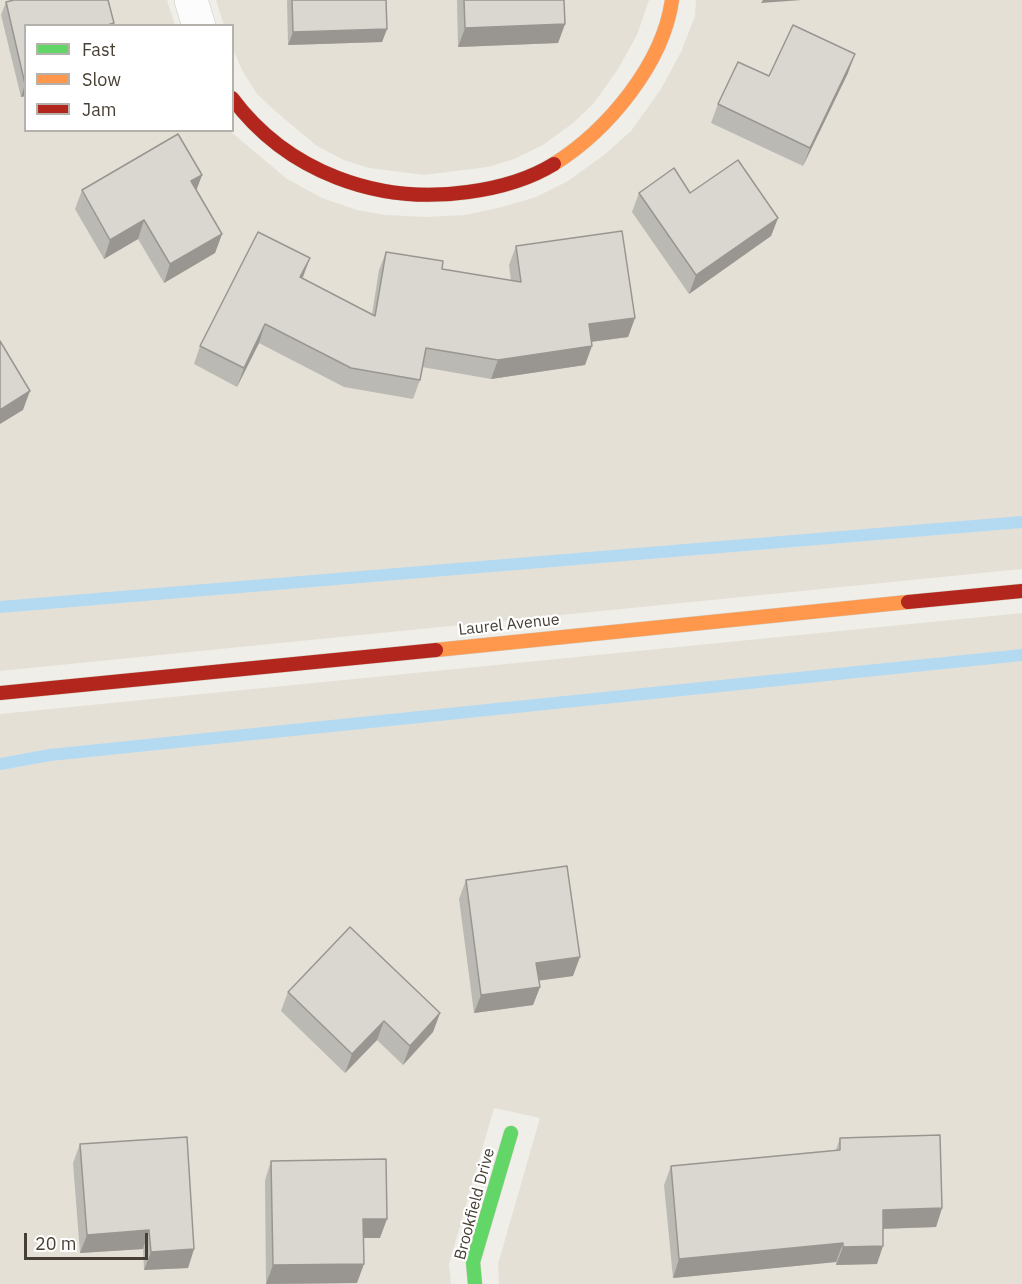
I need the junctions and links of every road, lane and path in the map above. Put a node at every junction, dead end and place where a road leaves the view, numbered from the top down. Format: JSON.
{"nodes":[{"id":1,"x":191,"y":0,"type":"edge"},
{"id":2,"x":672,"y":0,"type":"edge"},
{"id":3,"x":198,"y":24,"type":"edge"},
{"id":4,"x":234,"y":100,"type":"edge"},
{"id":5,"x":1022,"y":591,"type":"edge"},
{"id":6,"x":0,"y":693,"type":"edge"},
{"id":7,"x":511,"y":1133,"type":"dead end"},
{"id":8,"x":475,"y":1284,"type":"edge"}],
"edges":[{"from":1,"to":3,"type":"street"},
{"from":2,"to":4,"type":"main road"},
{"from":5,"to":6,"type":"main road","name":"Laurel Avenue"},
{"from":7,"to":8,"type":"main road","name":"Brookfield Drive"}]}
